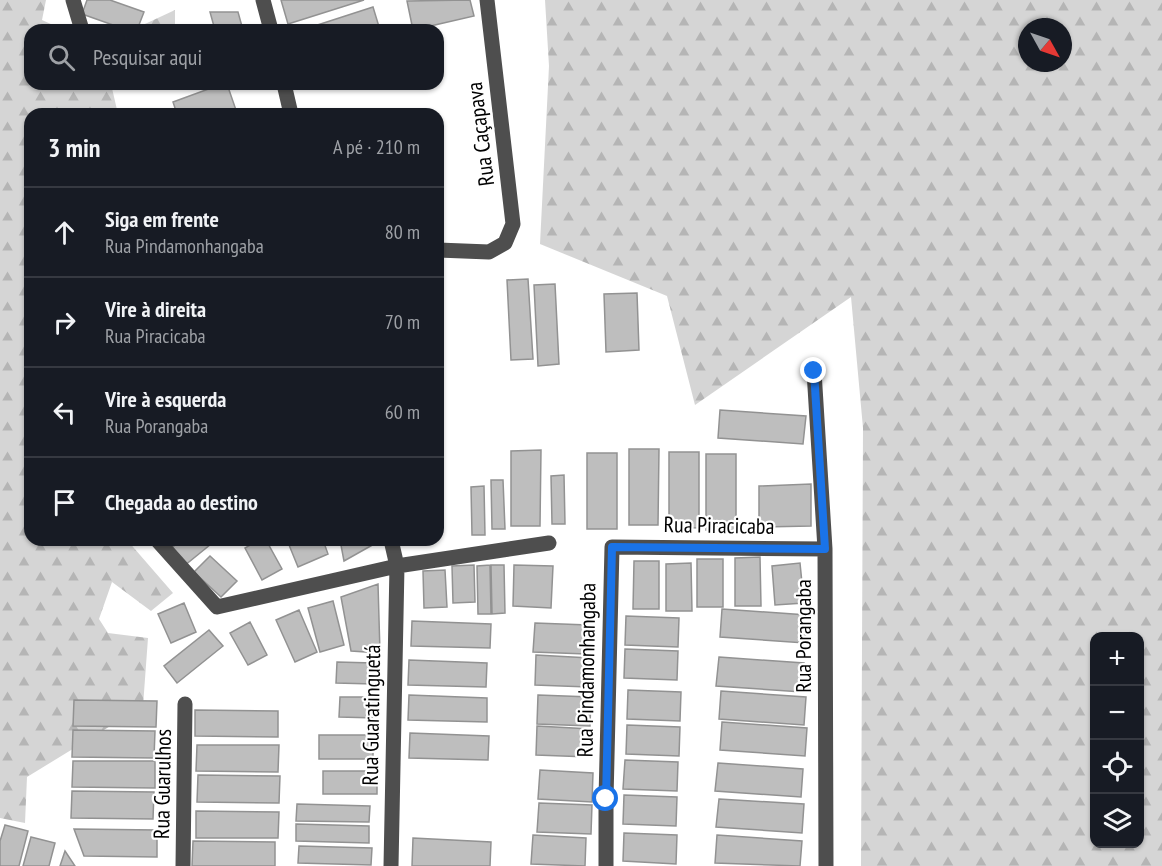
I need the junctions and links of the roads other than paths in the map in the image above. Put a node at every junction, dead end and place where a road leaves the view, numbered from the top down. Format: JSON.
{"nodes":[{"id":1,"x":73,"y":0,"type":"edge"},
{"id":2,"x":263,"y":0,"type":"edge"},
{"id":3,"x":487,"y":0,"type":"edge"},
{"id":4,"x":80,"y":24,"type":"edge"},
{"id":5,"x":269,"y":24,"type":"edge"},
{"id":6,"x":285,"y":90,"type":"edge"},
{"id":7,"x":290,"y":108,"type":"edge"},
{"id":8,"x":444,"y":250,"type":"edge"},
{"id":9,"x":814,"y":371,"type":"dead end"},
{"id":10,"x":549,"y":543,"type":"dead end"},
{"id":11,"x":162,"y":546,"type":"edge"},
{"id":12,"x":392,"y":546,"type":"edge"},
{"id":13,"x":612,"y":547,"type":"joint"},
{"id":14,"x":825,"y":549,"type":"junction"},
{"id":15,"x":397,"y":566,"type":"junction"},
{"id":16,"x":185,"y":704,"type":"dead end"},
{"id":17,"x":183,"y":866,"type":"edge"},
{"id":18,"x":391,"y":866,"type":"edge"},
{"id":19,"x":606,"y":866,"type":"edge"},
{"id":20,"x":826,"y":866,"type":"edge"}],
"edges":[{"from":1,"to":4,"type":"street"},
{"from":2,"to":5,"type":"street"},
{"from":3,"to":8,"type":"street","name":"Rua Caçapava"},
{"from":6,"to":7,"type":"street"},
{"from":9,"to":14,"type":"street","name":"Rua Porangaba"},
{"from":10,"to":15,"type":"street"},
{"from":11,"to":15,"type":"street"},
{"from":12,"to":15,"type":"street","name":"Rua Guaratinguetá"},
{"from":13,"to":14,"type":"street","name":"Rua Piracicaba"},
{"from":13,"to":19,"type":"street","name":"Rua Pindamonhangaba"},
{"from":14,"to":20,"type":"street","name":"Rua Porangaba"},
{"from":15,"to":18,"type":"street","name":"Rua Guaratinguetá"},
{"from":16,"to":17,"type":"street","name":"Rua Guarulhos"}]}
